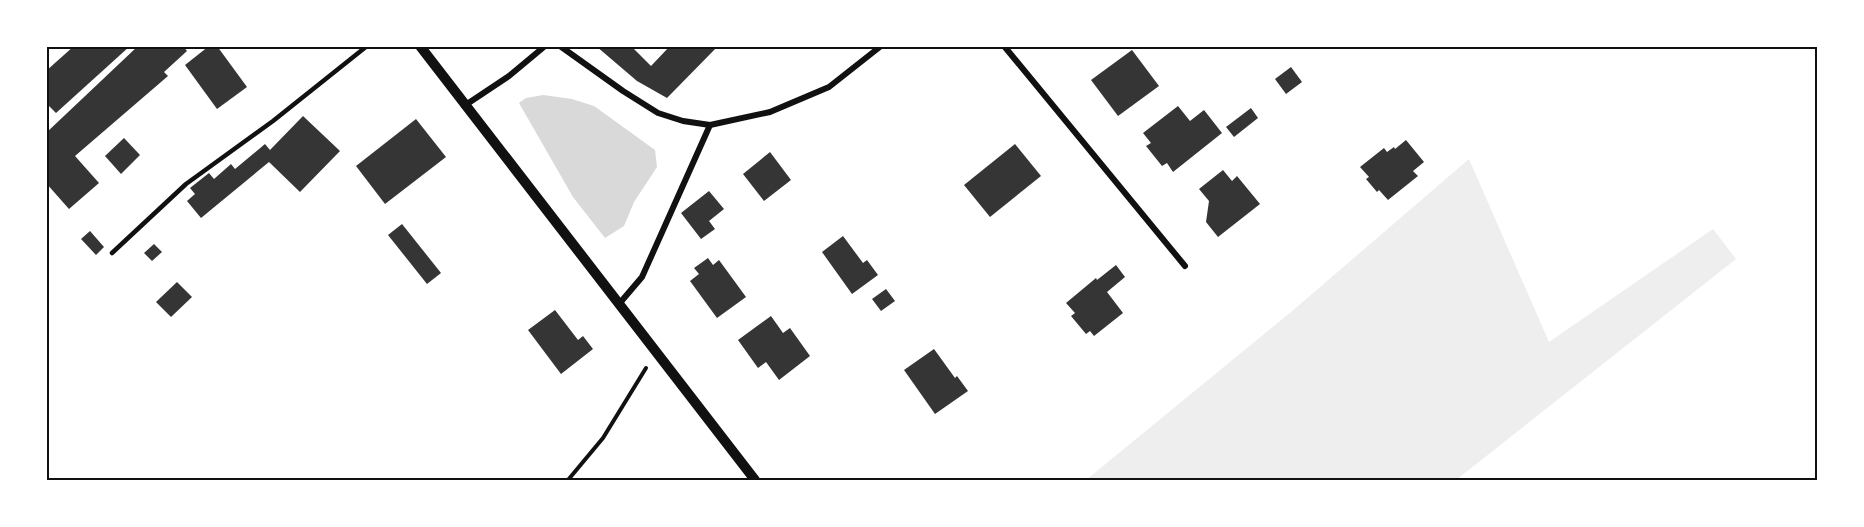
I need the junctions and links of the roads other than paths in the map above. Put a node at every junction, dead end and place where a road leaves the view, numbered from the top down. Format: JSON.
{"nodes":[{"id":1,"x":367,"y":46,"type":"edge"},
{"id":2,"x":420,"y":46,"type":"edge"},
{"id":3,"x":545,"y":46,"type":"edge"},
{"id":4,"x":560,"y":46,"type":"edge"},
{"id":5,"x":881,"y":46,"type":"edge"},
{"id":6,"x":1004,"y":46,"type":"edge"},
{"id":7,"x":464,"y":106,"type":"junction"},
{"id":8,"x":710,"y":125,"type":"junction"},
{"id":9,"x":112,"y":254,"type":"dead end"},
{"id":10,"x":1185,"y":266,"type":"dead end"},
{"id":11,"x":619,"y":304,"type":"junction"},
{"id":12,"x":755,"y":480,"type":"edge"}],
"edges":[{"from":1,"to":9,"type":"lane"},
{"from":2,"to":7,"type":"street"},
{"from":3,"to":7,"type":"street"},
{"from":4,"to":8,"type":"street"},
{"from":5,"to":8,"type":"street"},
{"from":6,"to":10,"type":"street"},
{"from":7,"to":11,"type":"street"},
{"from":8,"to":11,"type":"street"},
{"from":11,"to":12,"type":"street"}]}
